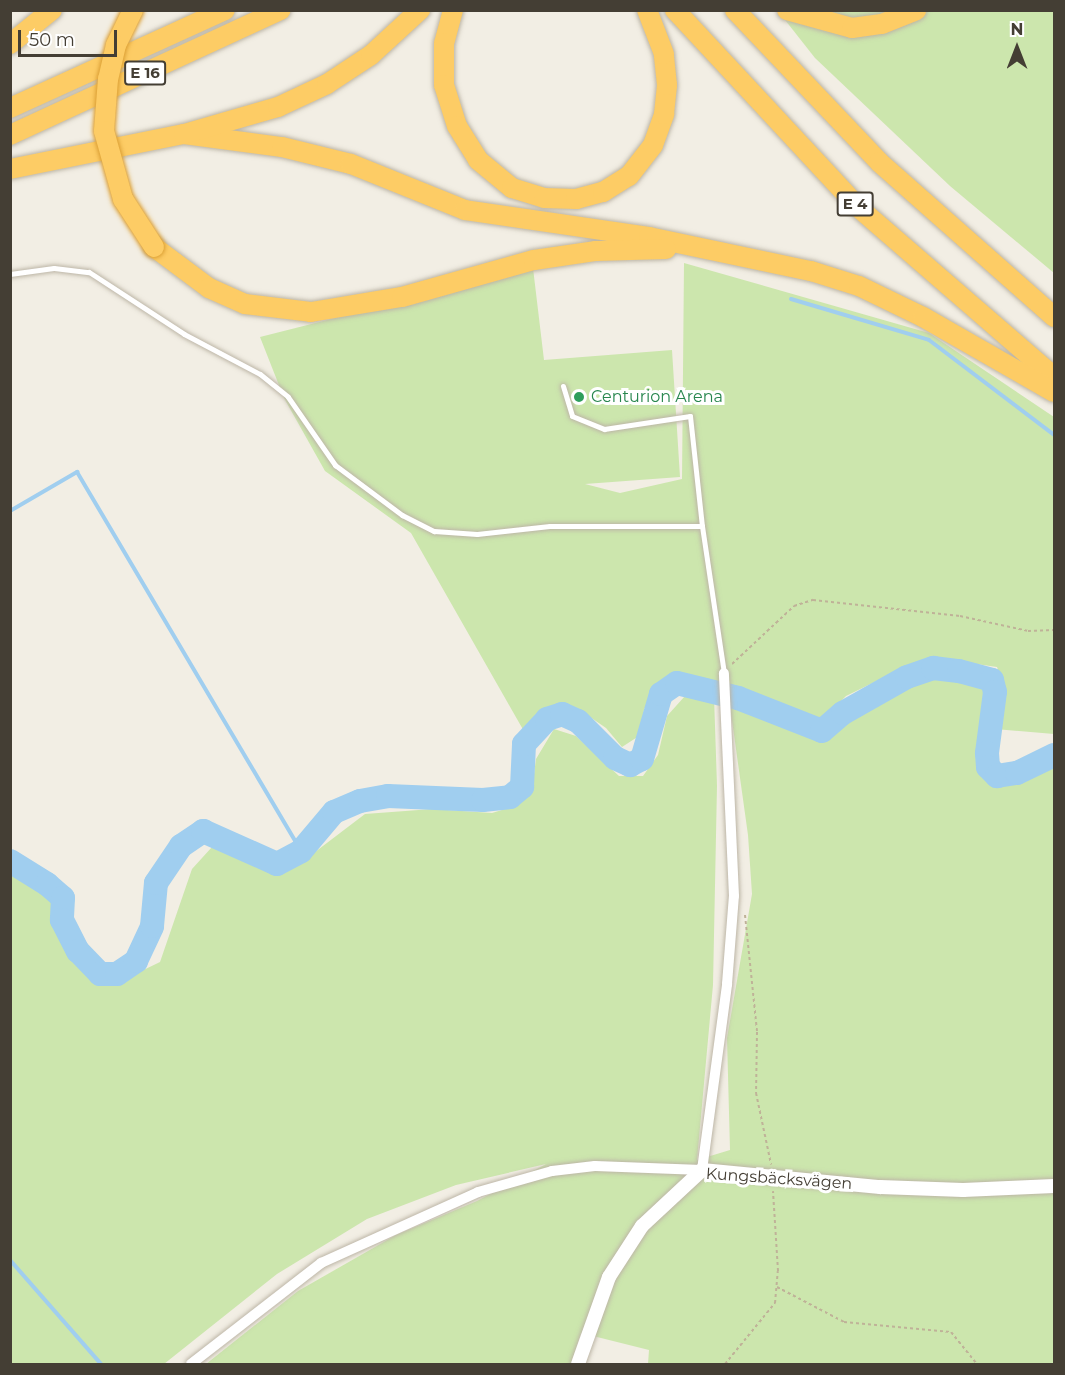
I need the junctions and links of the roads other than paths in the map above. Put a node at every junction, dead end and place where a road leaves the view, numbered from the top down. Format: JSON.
{"nodes":[{"id":1,"x":52,"y":10,"type":"edge"},
{"id":2,"x":134,"y":10,"type":"edge"},
{"id":3,"x":225,"y":10,"type":"edge"},
{"id":4,"x":280,"y":10,"type":"edge"},
{"id":5,"x":420,"y":10,"type":"edge"},
{"id":6,"x":453,"y":10,"type":"edge"},
{"id":7,"x":647,"y":10,"type":"edge"},
{"id":8,"x":675,"y":10,"type":"edge"},
{"id":9,"x":735,"y":10,"type":"edge"},
{"id":10,"x":787,"y":10,"type":"edge"},
{"id":11,"x":916,"y":10,"type":"edge"},
{"id":12,"x":10,"y":44,"type":"edge"},
{"id":13,"x":10,"y":108,"type":"edge"},
{"id":14,"x":184,"y":134,"type":"junction"},
{"id":15,"x":10,"y":135,"type":"edge"},
{"id":16,"x":10,"y":169,"type":"edge"},
{"id":17,"x":710,"y":249,"type":"junction"},
{"id":18,"x":10,"y":274,"type":"edge"},
{"id":19,"x":1054,"y":317,"type":"edge"},
{"id":20,"x":1054,"y":377,"type":"edge"},
{"id":21,"x":563,"y":386,"type":"dead end"},
{"id":22,"x":1054,"y":392,"type":"edge"},
{"id":23,"x":702,"y":526,"type":"junction"},
{"id":24,"x":724,"y":673,"type":"joint"},
{"id":25,"x":702,"y":1170,"type":"junction"},
{"id":26,"x":1054,"y":1186,"type":"edge"},
{"id":27,"x":198,"y":1363,"type":"edge"},
{"id":28,"x":578,"y":1365,"type":"edge"}],
"edges":[{"from":1,"to":12,"type":"highway"},
{"from":2,"to":17,"type":"highway","bridge":true},
{"from":3,"to":13,"type":"highway","number":"E 16"},
{"from":4,"to":15,"type":"highway","number":"E 16"},
{"from":5,"to":14,"type":"highway"},
{"from":6,"to":7,"type":"highway"},
{"from":8,"to":20,"type":"highway","number":"E 4"},
{"from":9,"to":19,"type":"highway"},
{"from":10,"to":11,"type":"highway"},
{"from":14,"to":16,"type":"highway"},
{"from":14,"to":17,"type":"highway"},
{"from":17,"to":22,"type":"highway"},
{"from":18,"to":23,"type":"lane"},
{"from":21,"to":23,"type":"lane"},
{"from":23,"to":24,"type":"lane"},
{"from":24,"to":25,"type":"street"},
{"from":25,"to":26,"type":"street","name":"Kungsbäcksvägen"},
{"from":25,"to":27,"type":"street"},
{"from":25,"to":28,"type":"street","name":"Kungsbäcksvägen"}]}
